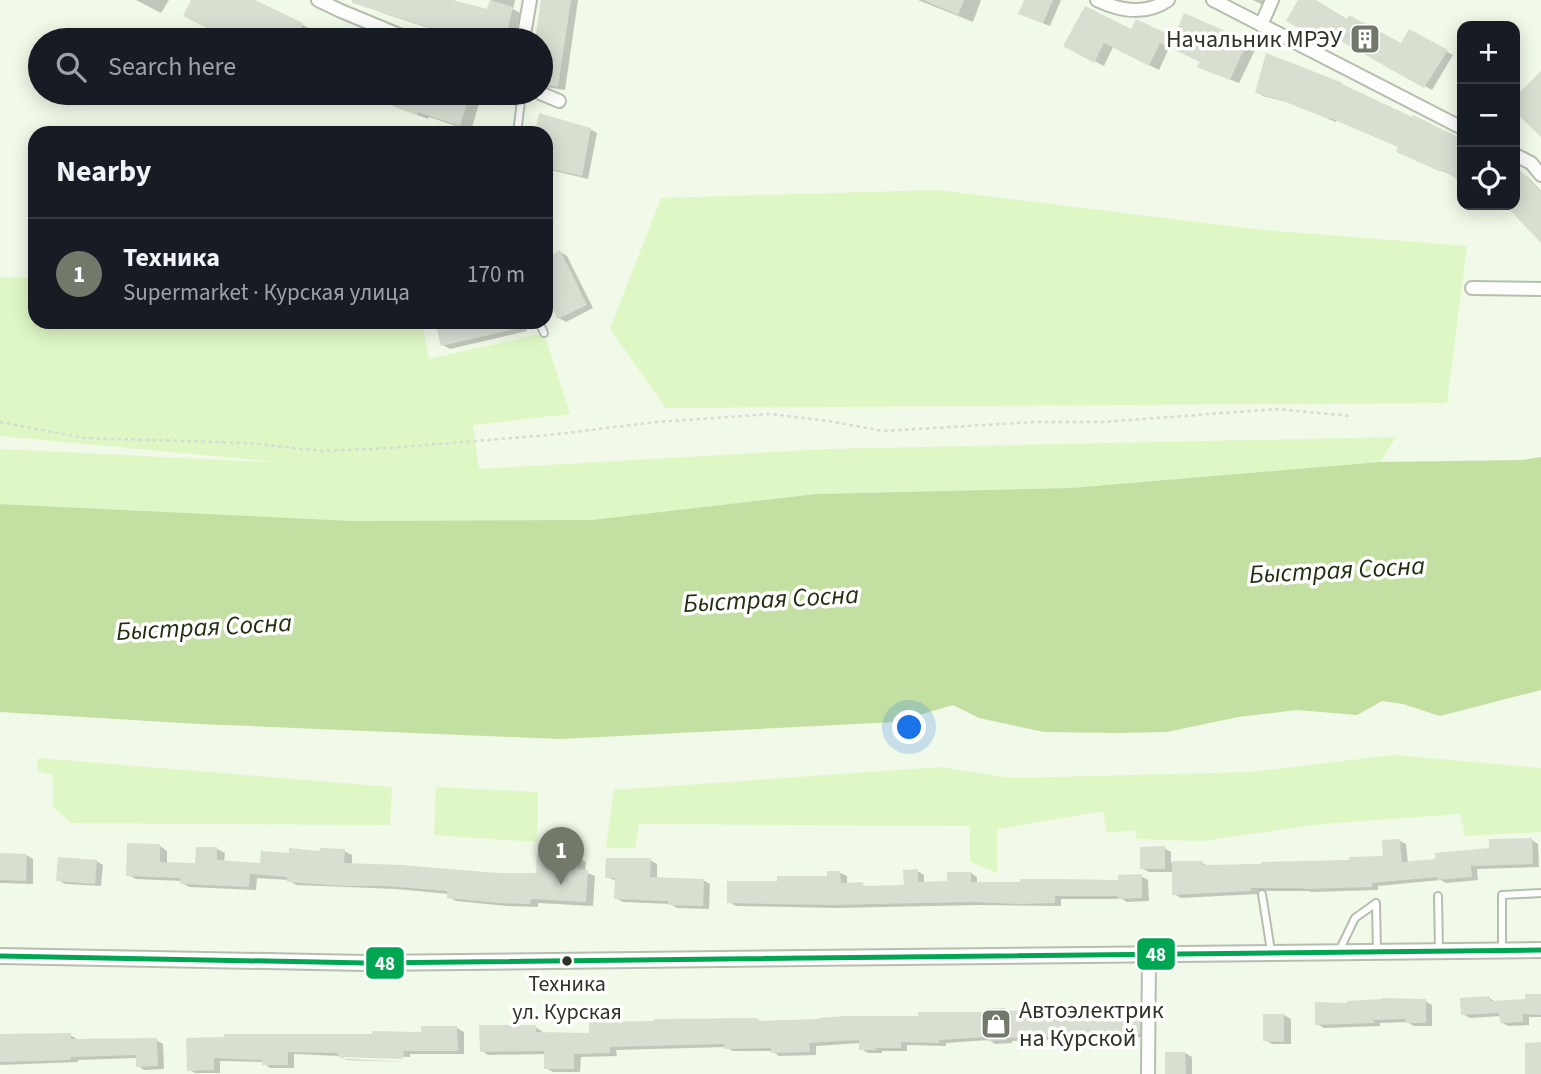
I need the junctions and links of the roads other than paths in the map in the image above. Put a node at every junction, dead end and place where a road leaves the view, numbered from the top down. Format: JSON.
{"nodes":[{"id":1,"x":318,"y":0,"type":"edge"},
{"id":2,"x":530,"y":0,"type":"edge"},
{"id":3,"x":1097,"y":0,"type":"edge"},
{"id":4,"x":1168,"y":0,"type":"edge"},
{"id":5,"x":1213,"y":0,"type":"edge"},
{"id":6,"x":1272,"y":0,"type":"edge"},
{"id":7,"x":1261,"y":25,"type":"junction"},
{"id":8,"x":382,"y":28,"type":"edge"},
{"id":9,"x":525,"y":28,"type":"edge"},
{"id":10,"x":553,"y":98,"type":"edge"},
{"id":11,"x":559,"y":101,"type":"dead end"},
{"id":12,"x":520,"y":105,"type":"edge"},
{"id":13,"x":1457,"y":125,"type":"edge"},
{"id":14,"x":518,"y":126,"type":"edge"},
{"id":15,"x":1541,"y":154,"type":"edge"},
{"id":16,"x":1520,"y":158,"type":"edge"},
{"id":17,"x":1531,"y":163,"type":"junction"},
{"id":18,"x":1541,"y":175,"type":"edge"},
{"id":19,"x":1472,"y":288,"type":"dead end"},
{"id":20,"x":1541,"y":289,"type":"edge"},
{"id":21,"x":542,"y":329,"type":"edge"},
{"id":22,"x":544,"y":333,"type":"dead end"},
{"id":23,"x":1541,"y":893,"type":"edge"},
{"id":24,"x":1262,"y":894,"type":"dead end"},
{"id":25,"x":1438,"y":896,"type":"dead end"},
{"id":26,"x":1541,"y":950,"type":"edge"},
{"id":27,"x":1439,"y":951,"type":"junction"},
{"id":28,"x":1502,"y":951,"type":"junction"},
{"id":29,"x":1377,"y":952,"type":"junction"},
{"id":30,"x":1271,"y":953,"type":"junction"},
{"id":31,"x":1338,"y":953,"type":"junction"},
{"id":32,"x":1149,"y":955,"type":"junction"},
{"id":33,"x":0,"y":956,"type":"edge"},
{"id":34,"x":1149,"y":1074,"type":"edge"}],
"edges":[{"from":1,"to":8,"type":"street"},
{"from":2,"to":9,"type":"street"},
{"from":3,"to":4,"type":"street"},
{"from":5,"to":7,"type":"street"},
{"from":6,"to":7,"type":"street"},
{"from":7,"to":13,"type":"street"},
{"from":10,"to":11,"type":"street"},
{"from":12,"to":14,"type":"lane"},
{"from":15,"to":17,"type":"street"},
{"from":16,"to":17,"type":"street"},
{"from":17,"to":18,"type":"street"},
{"from":19,"to":20,"type":"street"},
{"from":21,"to":22,"type":"lane"},
{"from":23,"to":28,"type":"lane"},
{"from":24,"to":30,"type":"lane"},
{"from":25,"to":27,"type":"lane"},
{"from":26,"to":28,"type":"street"},
{"from":27,"to":28,"type":"street"},
{"from":27,"to":29,"type":"street"},
{"from":29,"to":31,"type":"street"},
{"from":29,"to":31,"type":"lane"},
{"from":30,"to":31,"type":"street"},
{"from":30,"to":32,"type":"street"},
{"from":32,"to":33,"type":"street"},
{"from":32,"to":34,"type":"street"}]}
